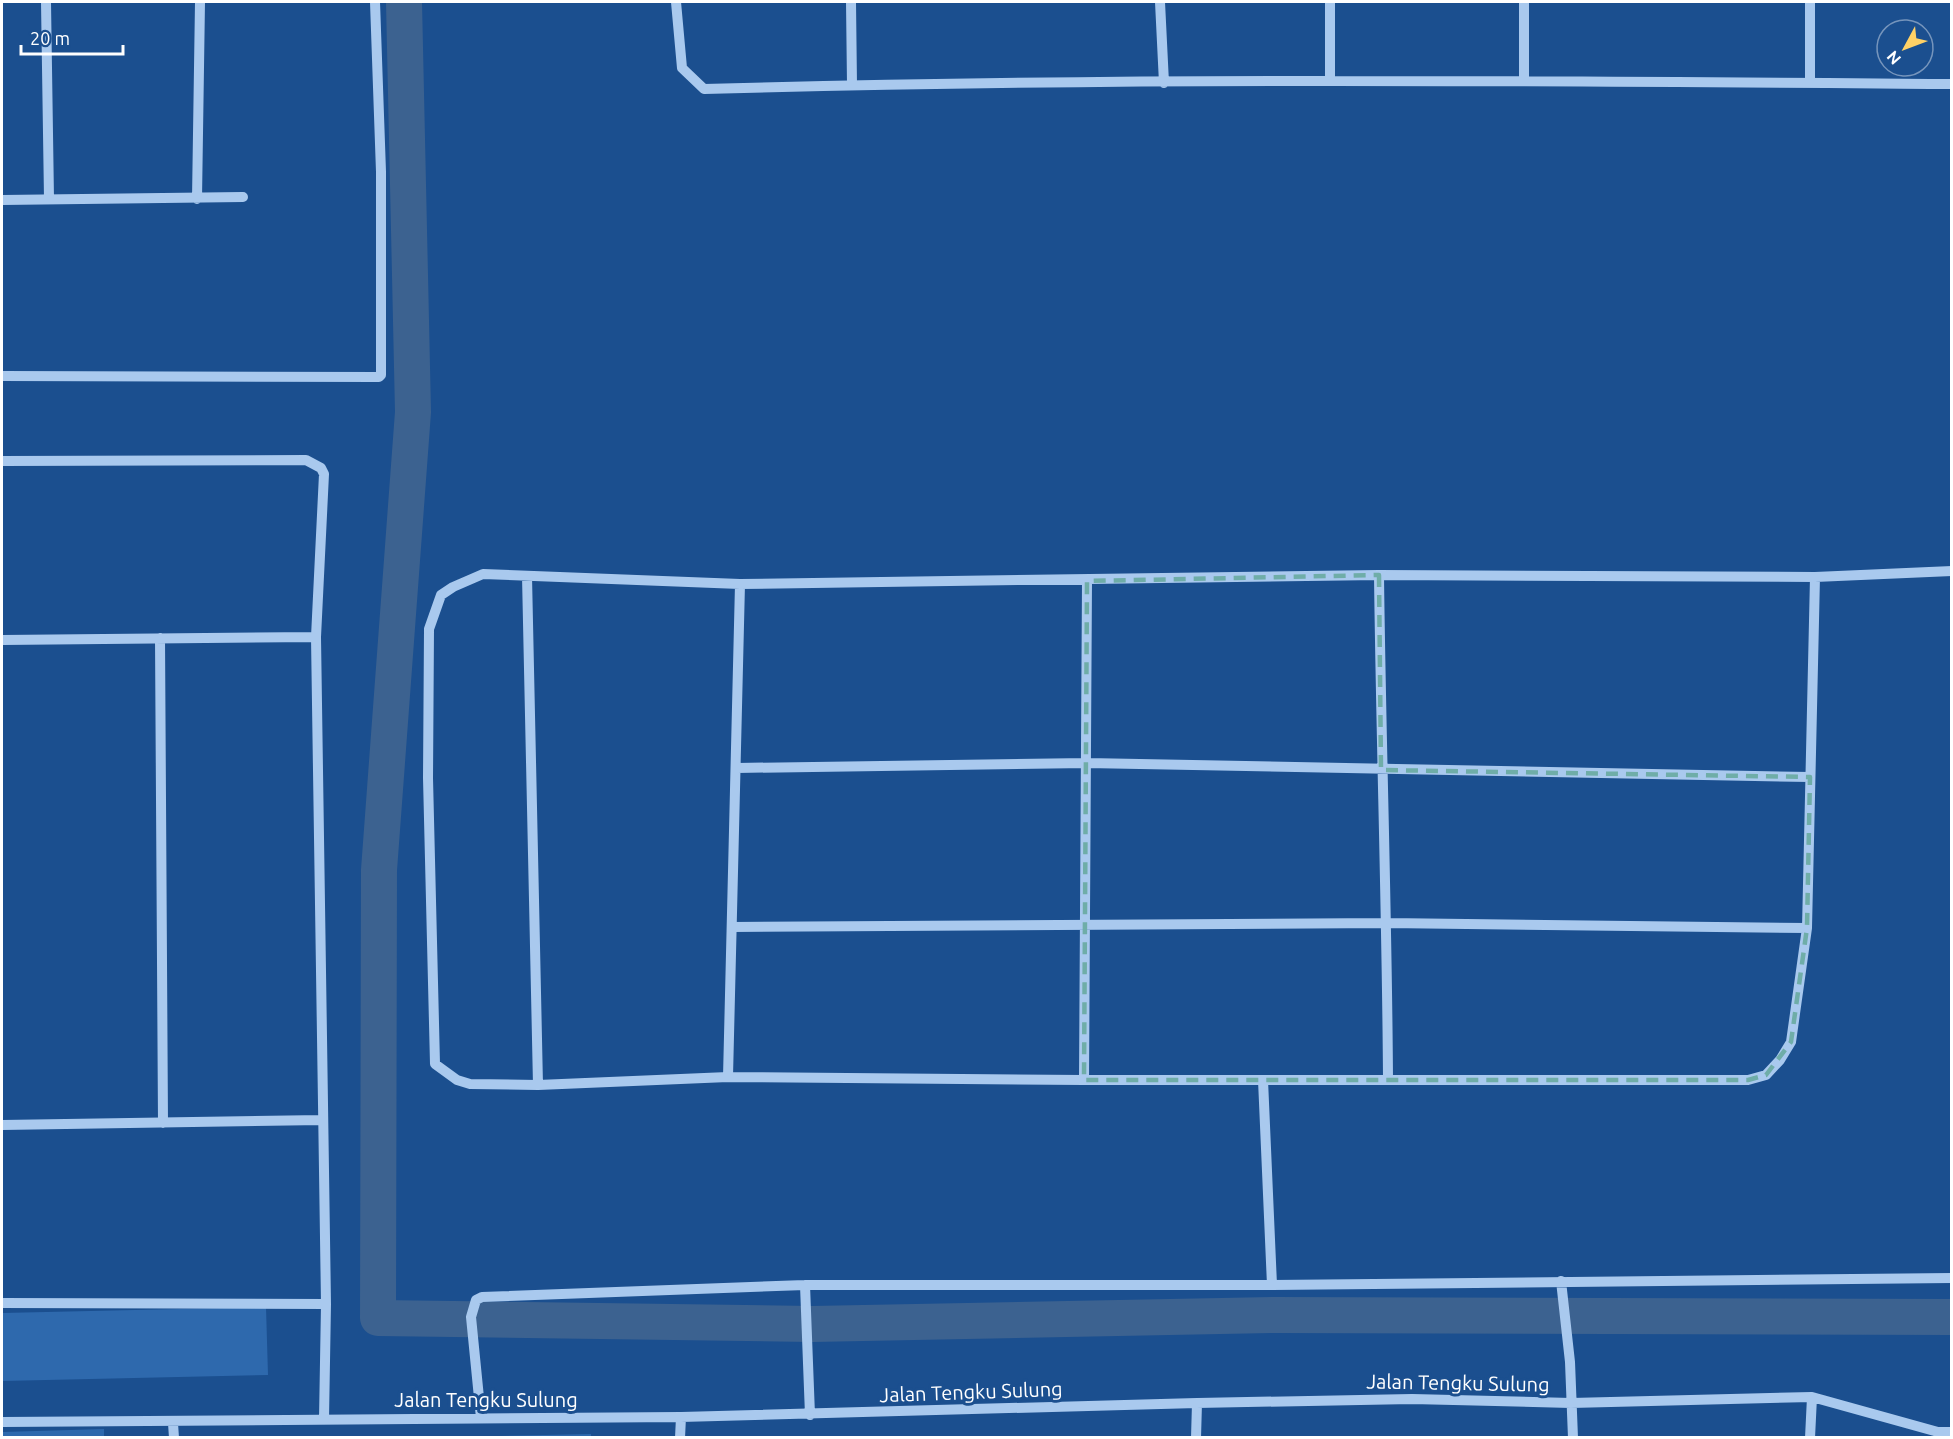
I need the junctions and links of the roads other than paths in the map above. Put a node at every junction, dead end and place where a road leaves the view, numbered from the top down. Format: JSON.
{"nodes":[{"id":1,"x":46,"y":2,"type":"edge"},
{"id":2,"x":200,"y":2,"type":"edge"},
{"id":3,"x":375,"y":2,"type":"edge"},
{"id":4,"x":676,"y":2,"type":"edge"},
{"id":5,"x":851,"y":2,"type":"edge"},
{"id":6,"x":1160,"y":2,"type":"edge"},
{"id":7,"x":1330,"y":2,"type":"edge"},
{"id":8,"x":1524,"y":2,"type":"edge"},
{"id":9,"x":1810,"y":2,"type":"edge"},
{"id":10,"x":1330,"y":81,"type":"junction"},
{"id":11,"x":1524,"y":81,"type":"junction"},
{"id":12,"x":1164,"y":83,"type":"junction"},
{"id":13,"x":1810,"y":83,"type":"junction"},
{"id":14,"x":1952,"y":84,"type":"edge"},
{"id":15,"x":852,"y":85,"type":"junction"},
{"id":16,"x":243,"y":197,"type":"dead end"},
{"id":17,"x":197,"y":199,"type":"junction"},
{"id":18,"x":2,"y":200,"type":"edge"},
{"id":19,"x":49,"y":200,"type":"junction"},
{"id":20,"x":2,"y":376,"type":"edge"},
{"id":21,"x":2,"y":461,"type":"edge"},
{"id":22,"x":1952,"y":571,"type":"edge"},
{"id":23,"x":1379,"y":575,"type":"junction"},
{"id":24,"x":527,"y":576,"type":"junction"},
{"id":25,"x":1815,"y":577,"type":"junction"},
{"id":26,"x":1087,"y":580,"type":"junction"},
{"id":27,"x":740,"y":584,"type":"junction"},
{"id":28,"x":316,"y":637,"type":"junction"},
{"id":29,"x":160,"y":638,"type":"junction"},
{"id":30,"x":2,"y":640,"type":"edge"},
{"id":31,"x":1087,"y":763,"type":"junction"},
{"id":32,"x":737,"y":768,"type":"junction"},
{"id":33,"x":1381,"y":770,"type":"junction"},
{"id":34,"x":1810,"y":777,"type":"junction"},
{"id":35,"x":1084,"y":923,"type":"junction"},
{"id":36,"x":1387,"y":923,"type":"junction"},
{"id":37,"x":732,"y":927,"type":"junction"},
{"id":38,"x":1807,"y":928,"type":"junction"},
{"id":39,"x":728,"y":1077,"type":"junction"},
{"id":40,"x":1388,"y":1079,"type":"junction"},
{"id":41,"x":1084,"y":1080,"type":"junction"},
{"id":42,"x":1263,"y":1080,"type":"junction"},
{"id":43,"x":538,"y":1085,"type":"junction"},
{"id":44,"x":322,"y":1120,"type":"junction"},
{"id":45,"x":163,"y":1123,"type":"junction"},
{"id":46,"x":2,"y":1125,"type":"edge"},
{"id":47,"x":1952,"y":1278,"type":"edge"},
{"id":48,"x":1561,"y":1281,"type":"junction"},
{"id":49,"x":805,"y":1285,"type":"junction"},
{"id":50,"x":1272,"y":1285,"type":"junction"},
{"id":51,"x":2,"y":1303,"type":"edge"},
{"id":52,"x":326,"y":1304,"type":"junction"},
{"id":53,"x":1812,"y":1397,"type":"junction"},
{"id":54,"x":1197,"y":1403,"type":"junction"},
{"id":55,"x":1571,"y":1403,"type":"junction"},
{"id":56,"x":810,"y":1415,"type":"junction"},
{"id":57,"x":681,"y":1417,"type":"junction"},
{"id":58,"x":481,"y":1418,"type":"junction"},
{"id":59,"x":324,"y":1419,"type":"junction"},
{"id":60,"x":2,"y":1422,"type":"edge"},
{"id":61,"x":173,"y":1423,"type":"junction"},
{"id":62,"x":1952,"y":1432,"type":"edge"},
{"id":63,"x":174,"y":1437,"type":"edge"},
{"id":64,"x":681,"y":1437,"type":"edge"},
{"id":65,"x":1196,"y":1437,"type":"edge"},
{"id":66,"x":1573,"y":1437,"type":"edge"},
{"id":67,"x":1810,"y":1437,"type":"edge"}],
"edges":[{"from":1,"to":19,"type":"street"},
{"from":2,"to":17,"type":"street"},
{"from":3,"to":20,"type":"street"},
{"from":4,"to":15,"type":"street"},
{"from":5,"to":15,"type":"street"},
{"from":6,"to":12,"type":"street"},
{"from":7,"to":10,"type":"street"},
{"from":8,"to":11,"type":"street"},
{"from":9,"to":13,"type":"street"},
{"from":10,"to":11,"type":"street"},
{"from":10,"to":12,"type":"street"},
{"from":11,"to":13,"type":"street"},
{"from":12,"to":15,"type":"street"},
{"from":13,"to":14,"type":"street"},
{"from":16,"to":17,"type":"street"},
{"from":17,"to":19,"type":"street"},
{"from":18,"to":19,"type":"street"},
{"from":21,"to":28,"type":"street"},
{"from":22,"to":25,"type":"street"},
{"from":23,"to":25,"type":"street"},
{"from":23,"to":26,"type":"street"},
{"from":23,"to":33,"type":"street"},
{"from":24,"to":27,"type":"street"},
{"from":24,"to":43,"type":"street"},
{"from":24,"to":43,"type":"street"},
{"from":25,"to":34,"type":"street"},
{"from":26,"to":27,"type":"street"},
{"from":26,"to":31,"type":"street"},
{"from":27,"to":32,"type":"street"},
{"from":28,"to":29,"type":"street"},
{"from":28,"to":44,"type":"street"},
{"from":29,"to":30,"type":"street"},
{"from":29,"to":45,"type":"street"},
{"from":31,"to":32,"type":"street"},
{"from":31,"to":33,"type":"street"},
{"from":31,"to":35,"type":"street"},
{"from":32,"to":37,"type":"street"},
{"from":33,"to":34,"type":"street"},
{"from":33,"to":36,"type":"street"},
{"from":34,"to":38,"type":"street"},
{"from":35,"to":36,"type":"street"},
{"from":35,"to":37,"type":"street"},
{"from":35,"to":41,"type":"street"},
{"from":36,"to":38,"type":"street"},
{"from":36,"to":40,"type":"street"},
{"from":37,"to":39,"type":"street"},
{"from":38,"to":40,"type":"street"},
{"from":39,"to":41,"type":"street"},
{"from":39,"to":43,"type":"street"},
{"from":40,"to":42,"type":"street"},
{"from":41,"to":42,"type":"street"},
{"from":42,"to":50,"type":"street"},
{"from":44,"to":45,"type":"street"},
{"from":44,"to":52,"type":"street"},
{"from":45,"to":46,"type":"street"},
{"from":47,"to":48,"type":"street"},
{"from":48,"to":50,"type":"street"},
{"from":48,"to":55,"type":"street"},
{"from":49,"to":50,"type":"street"},
{"from":49,"to":56,"type":"street"},
{"from":49,"to":58,"type":"street"},
{"from":51,"to":52,"type":"street"},
{"from":52,"to":59,"type":"street"},
{"from":53,"to":55,"type":"street","name":"Jalan Tengku Sulung"},
{"from":53,"to":62,"type":"street","name":"Jalan Tengku Sulung"},
{"from":53,"to":67,"type":"street"},
{"from":54,"to":55,"type":"street","name":"Jalan Tengku Sulung"},
{"from":54,"to":56,"type":"street","name":"Jalan Tengku Sulung"},
{"from":54,"to":65,"type":"street"},
{"from":55,"to":66,"type":"street"},
{"from":56,"to":57,"type":"street","name":"Jalan Tengku Sulung"},
{"from":57,"to":58,"type":"street","name":"Jalan Tengku Sulung"},
{"from":57,"to":64,"type":"street"},
{"from":58,"to":59,"type":"street","name":"Jalan Tengku Sulung"},
{"from":59,"to":61,"type":"street","name":"Jalan Tengku Sulung"},
{"from":60,"to":61,"type":"street","name":"Jalan Tengku Sulung"},
{"from":61,"to":63,"type":"street"}]}
